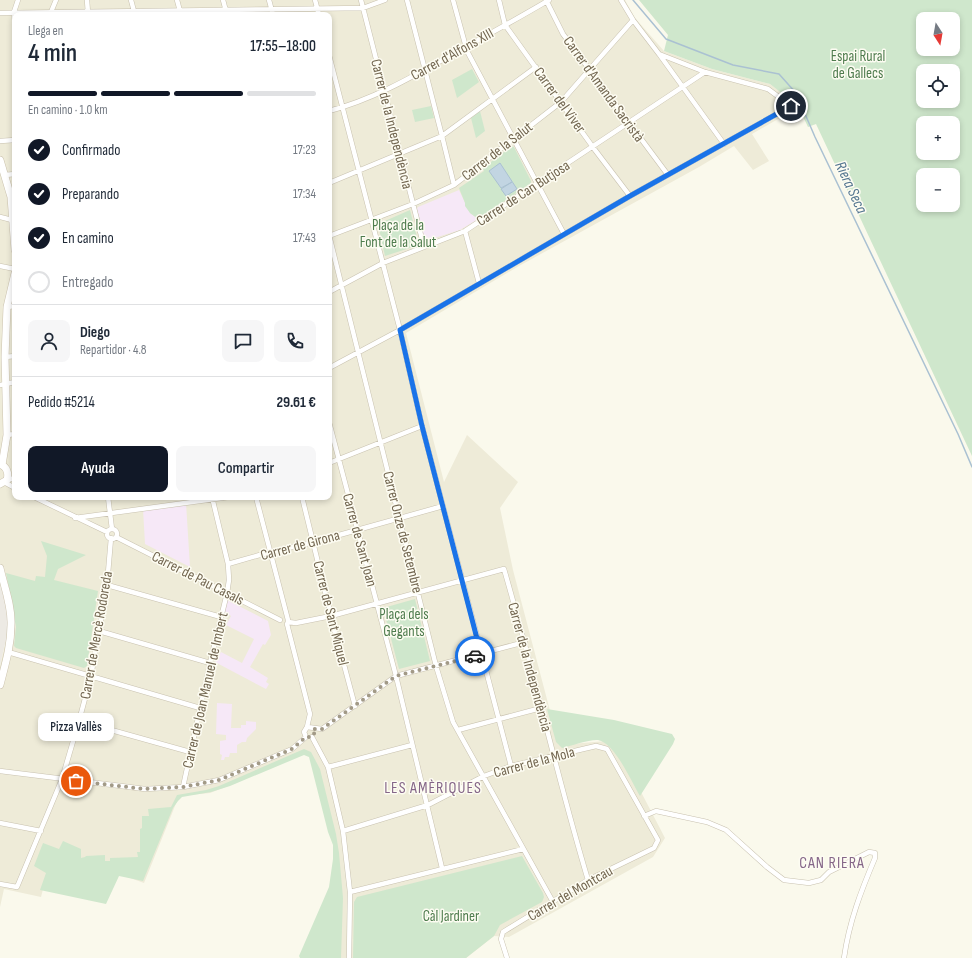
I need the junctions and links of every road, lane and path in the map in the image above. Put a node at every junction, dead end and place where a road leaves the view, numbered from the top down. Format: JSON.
{"nodes":[{"id":1,"x":18,"y":0,"type":"edge"},
{"id":2,"x":56,"y":0,"type":"edge"},
{"id":3,"x":87,"y":0,"type":"edge"},
{"id":4,"x":131,"y":0,"type":"edge"},
{"id":5,"x":177,"y":0,"type":"edge"},
{"id":6,"x":223,"y":0,"type":"edge"},
{"id":7,"x":270,"y":0,"type":"edge"},
{"id":8,"x":315,"y":0,"type":"edge"},
{"id":9,"x":361,"y":0,"type":"edge"},
{"id":10,"x":385,"y":0,"type":"edge"},
{"id":11,"x":407,"y":0,"type":"edge"},
{"id":12,"x":453,"y":0,"type":"edge"},
{"id":13,"x":499,"y":0,"type":"edge"},
{"id":14,"x":621,"y":0,"type":"edge"},
{"id":15,"x":547,"y":1,"type":"edge"},
{"id":16,"x":363,"y":8,"type":"junction"},
{"id":17,"x":272,"y":9,"type":"junction"},
{"id":18,"x":317,"y":9,"type":"junction"},
{"id":19,"x":12,"y":12,"type":"edge"},
{"id":20,"x":14,"y":12,"type":"edge"},
{"id":21,"x":52,"y":12,"type":"edge"},
{"id":22,"x":88,"y":12,"type":"edge"},
{"id":23,"x":134,"y":12,"type":"edge"},
{"id":24,"x":180,"y":12,"type":"edge"},
{"id":25,"x":226,"y":12,"type":"edge"},
{"id":26,"x":272,"y":12,"type":"edge"},
{"id":27,"x":318,"y":12,"type":"edge"},
{"id":28,"x":0,"y":13,"type":"edge"},
{"id":29,"x":633,"y":20,"type":"junction"},
{"id":30,"x":505,"y":25,"type":"junction"},
{"id":31,"x":465,"y":47,"type":"junction"},
{"id":32,"x":659,"y":54,"type":"junction"},
{"id":33,"x":332,"y":67,"type":"edge"},
{"id":34,"x":536,"y":67,"type":"junction"},
{"id":35,"x":589,"y":68,"type":"junction"},
{"id":36,"x":425,"y":70,"type":"junction"},
{"id":37,"x":705,"y":72,"type":"junction"},
{"id":38,"x":682,"y":87,"type":"junction"},
{"id":39,"x":384,"y":91,"type":"junction"},
{"id":40,"x":492,"y":100,"type":"junction"},
{"id":41,"x":561,"y":102,"type":"junction"},
{"id":42,"x":342,"y":108,"type":"junction"},
{"id":43,"x":332,"y":110,"type":"edge"},
{"id":44,"x":629,"y":122,"type":"junction"},
{"id":45,"x":442,"y":136,"type":"junction"},
{"id":46,"x":513,"y":139,"type":"junction"},
{"id":47,"x":12,"y":140,"type":"edge"},
{"id":48,"x":0,"y":141,"type":"edge"},
{"id":49,"x":724,"y":144,"type":"junction"},
{"id":50,"x":593,"y":147,"type":"junction"},
{"id":51,"x":400,"y":152,"type":"junction"},
{"id":52,"x":0,"y":160,"type":"edge"},
{"id":53,"x":358,"y":171,"type":"junction"},
{"id":54,"x":12,"y":174,"type":"edge"},
{"id":55,"x":5,"y":175,"type":"junction"},
{"id":56,"x":668,"y":175,"type":"junction"},
{"id":57,"x":332,"y":182,"type":"edge"},
{"id":58,"x":537,"y":184,"type":"junction"},
{"id":59,"x":454,"y":185,"type":"junction"},
{"id":60,"x":630,"y":196,"type":"junction"},
{"id":61,"x":413,"y":204,"type":"junction"},
{"id":62,"x":0,"y":216,"type":"edge"},
{"id":63,"x":12,"y":220,"type":"joint"},
{"id":64,"x":372,"y":220,"type":"junction"},
{"id":65,"x":465,"y":231,"type":"junction"},
{"id":66,"x":564,"y":234,"type":"junction"},
{"id":67,"x":332,"y":235,"type":"edge"},
{"id":68,"x":332,"y":247,"type":"edge"},
{"id":69,"x":424,"y":247,"type":"junction"},
{"id":70,"x":383,"y":263,"type":"junction"},
{"id":71,"x":0,"y":266,"type":"edge"},
{"id":72,"x":12,"y":268,"type":"edge"},
{"id":73,"x":479,"y":283,"type":"junction"},
{"id":74,"x":342,"y":285,"type":"junction"},
{"id":75,"x":12,"y":286,"type":"edge"},
{"id":76,"x":332,"y":290,"type":"edge"},
{"id":77,"x":12,"y":306,"type":"edge"},
{"id":78,"x":7,"y":307,"type":"junction"},
{"id":79,"x":3,"y":327,"type":"edge"},
{"id":80,"x":400,"y":330,"type":"junction"},
{"id":81,"x":359,"y":352,"type":"junction"},
{"id":82,"x":12,"y":356,"type":"edge"},
{"id":83,"x":5,"y":357,"type":"junction"},
{"id":84,"x":332,"y":366,"type":"edge"},
{"id":85,"x":3,"y":384,"type":"edge"},
{"id":86,"x":422,"y":426,"type":"junction"},
{"id":87,"x":12,"y":434,"type":"edge"},
{"id":88,"x":332,"y":434,"type":"edge"},
{"id":89,"x":7,"y":435,"type":"junction"},
{"id":90,"x":380,"y":442,"type":"junction"},
{"id":91,"x":338,"y":459,"type":"junction"},
{"id":92,"x":332,"y":462,"type":"edge"},
{"id":93,"x":1,"y":465,"type":"edge"},
{"id":94,"x":4,"y":482,"type":"edge"},
{"id":95,"x":40,"y":500,"type":"edge"},
{"id":96,"x":108,"y":500,"type":"edge"},
{"id":97,"x":197,"y":500,"type":"edge"},
{"id":98,"x":212,"y":500,"type":"edge"},
{"id":99,"x":257,"y":500,"type":"edge"},
{"id":100,"x":303,"y":500,"type":"edge"},
{"id":101,"x":443,"y":506,"type":"junction"},
{"id":102,"x":110,"y":512,"type":"junction"},
{"id":103,"x":75,"y":518,"type":"junction"},
{"id":104,"x":399,"y":519,"type":"junction"},
{"id":105,"x":112,"y":529,"type":"junction"},
{"id":106,"x":357,"y":530,"type":"junction"},
{"id":107,"x":107,"y":532,"type":"junction"},
{"id":108,"x":113,"y":538,"type":"junction"},
{"id":109,"x":314,"y":542,"type":"junction"},
{"id":110,"x":270,"y":552,"type":"junction"},
{"id":111,"x":228,"y":564,"type":"junction"},
{"id":112,"x":0,"y":568,"type":"edge"},
{"id":113,"x":462,"y":580,"type":"junction"},
{"id":114,"x":107,"y":585,"type":"junction"},
{"id":115,"x":418,"y":592,"type":"junction"},
{"id":116,"x":227,"y":593,"type":"junction"},
{"id":117,"x":377,"y":603,"type":"junction"},
{"id":118,"x":331,"y":616,"type":"junction"},
{"id":119,"x":221,"y":617,"type":"junction"},
{"id":120,"x":287,"y":621,"type":"junction"},
{"id":121,"x":99,"y":631,"type":"junction"},
{"id":122,"x":525,"y":642,"type":"junction"},
{"id":123,"x":8,"y":652,"type":"junction"},
{"id":124,"x":481,"y":654,"type":"junction"},
{"id":125,"x":210,"y":663,"type":"junction"},
{"id":126,"x":436,"y":666,"type":"junction"},
{"id":127,"x":92,"y":676,"type":"junction"},
{"id":128,"x":396,"y":676,"type":"junction"},
{"id":129,"x":0,"y":685,"type":"edge"},
{"id":130,"x":355,"y":706,"type":"junction"},
{"id":131,"x":200,"y":708,"type":"junction"},
{"id":132,"x":541,"y":708,"type":"junction"},
{"id":133,"x":499,"y":720,"type":"junction"},
{"id":134,"x":79,"y":722,"type":"junction"},
{"id":135,"x":307,"y":727,"type":"junction"},
{"id":136,"x":313,"y":729,"type":"junction"},
{"id":137,"x":458,"y":730,"type":"junction"},
{"id":138,"x":306,"y":737,"type":"junction"},
{"id":139,"x":312,"y":737,"type":"junction"},
{"id":140,"x":412,"y":745,"type":"junction"},
{"id":141,"x":190,"y":752,"type":"junction"},
{"id":142,"x":554,"y":756,"type":"junction"},
{"id":143,"x":511,"y":766,"type":"junction"},
{"id":144,"x":328,"y":767,"type":"junction"},
{"id":145,"x":0,"y":771,"type":"edge"},
{"id":146,"x":484,"y":776,"type":"junction"},
{"id":147,"x":62,"y":779,"type":"junction"},
{"id":148,"x":183,"y":787,"type":"junction"},
{"id":149,"x":428,"y":805,"type":"junction"},
{"id":150,"x":644,"y":816,"type":"junction"},
{"id":151,"x":0,"y":823,"type":"edge"},
{"id":152,"x":41,"y":831,"type":"junction"},
{"id":153,"x":343,"y":831,"type":"junction"},
{"id":154,"x":658,"y":840,"type":"joint"},
{"id":155,"x":523,"y":849,"type":"junction"},
{"id":156,"x":442,"y":868,"type":"junction"},
{"id":157,"x":588,"y":880,"type":"junction"},
{"id":158,"x":0,"y":884,"type":"edge"},
{"id":159,"x":350,"y":892,"type":"junction"},
{"id":160,"x":553,"y":902,"type":"junction"},
{"id":161,"x":349,"y":958,"type":"edge"},
{"id":162,"x":506,"y":958,"type":"edge"},
{"id":163,"x":844,"y":958,"type":"edge"}],
"edges":[{"from":1,"to":20,"type":"street"},
{"from":2,"to":21,"type":"street"},
{"from":3,"to":22,"type":"street"},
{"from":4,"to":23,"type":"street"},
{"from":5,"to":24,"type":"street"},
{"from":6,"to":25,"type":"street"},
{"from":7,"to":17,"type":"street"},
{"from":8,"to":18,"type":"street"},
{"from":9,"to":16,"type":"street","name":"Carrer de la Independència"},
{"from":10,"to":16,"type":"street"},
{"from":11,"to":36,"type":"street"},
{"from":12,"to":31,"type":"street"},
{"from":13,"to":30,"type":"street","name":"Carrer del Viver"},
{"from":14,"to":29,"type":"street"},
{"from":15,"to":30,"type":"street","name":"Carrer d'Alfons XIII"},
{"from":15,"to":35,"type":"street","name":"Carrer d'Amanda Sacristà"},
{"from":16,"to":18,"type":"street"},
{"from":16,"to":39,"type":"street","name":"Carrer de la Independència"},
{"from":17,"to":18,"type":"street"},
{"from":17,"to":25,"type":"street"},
{"from":17,"to":26,"type":"street"},
{"from":18,"to":27,"type":"street"},
{"from":19,"to":28,"type":"street"},
{"from":29,"to":32,"type":"street"},
{"from":29,"to":35,"type":"street","name":"Carrer de la Salut"},
{"from":30,"to":31,"type":"street","name":"Carrer d'Alfons XIII"},
{"from":30,"to":34,"type":"street","name":"Carrer del Viver"},
{"from":31,"to":36,"type":"street","name":"Carrer d'Alfons XIII"},
{"from":31,"to":40,"type":"street"},
{"from":32,"to":37,"type":"street"},
{"from":32,"to":38,"type":"street"},
{"from":33,"to":42,"type":"street"},
{"from":34,"to":40,"type":"street"},
{"from":34,"to":41,"type":"street","name":"Carrer del Viver"},
{"from":35,"to":41,"type":"street","name":"Carrer de la Salut"},
{"from":35,"to":44,"type":"street","name":"Carrer d'Amanda Sacristà"},
{"from":36,"to":39,"type":"street","name":"Carrer d'Alfons XIII"},
{"from":36,"to":45,"type":"street"},
{"from":37,"to":38,"type":"street","name":"Carrer de Can Butjosa"},
{"from":37,"to":49,"type":"street"},
{"from":38,"to":44,"type":"street","name":"Carrer de Can Butjosa"},
{"from":38,"to":49,"type":"street"},
{"from":39,"to":42,"type":"street","name":"Carrer d'Alfons XIII"},
{"from":39,"to":51,"type":"street","name":"Carrer de la Independència"},
{"from":40,"to":45,"type":"street"},
{"from":40,"to":46,"type":"street"},
{"from":41,"to":46,"type":"street","name":"Carrer de la Salut"},
{"from":41,"to":50,"type":"street","name":"Carrer del Viver"},
{"from":42,"to":43,"type":"street","name":"Carrer d'Alfons XIII"},
{"from":42,"to":53,"type":"street"},
{"from":44,"to":50,"type":"street","name":"Carrer de Can Butjosa"},
{"from":44,"to":56,"type":"street","name":"Carrer d'Amanda Sacristà"},
{"from":45,"to":51,"type":"street"},
{"from":45,"to":59,"type":"street"},
{"from":46,"to":58,"type":"street"},
{"from":46,"to":59,"type":"street","name":"Carrer de la Salut"},
{"from":47,"to":48,"type":"street"},
{"from":49,"to":56,"type":"street"},
{"from":50,"to":58,"type":"street","name":"Carrer de Can Butjosa"},
{"from":50,"to":60,"type":"street","name":"Carrer del Viver"},
{"from":51,"to":53,"type":"street"},
{"from":51,"to":61,"type":"street","name":"Carrer de la Independència"},
{"from":52,"to":55,"type":"street"},
{"from":53,"to":57,"type":"street"},
{"from":53,"to":64,"type":"street"},
{"from":54,"to":55,"type":"street"},
{"from":55,"to":63,"type":"street"},
{"from":56,"to":60,"type":"street"},
{"from":58,"to":65,"type":"street","name":"Carrer de Can Butjosa"},
{"from":58,"to":66,"type":"street"},
{"from":59,"to":61,"type":"street","name":"Carrer de la Salut"},
{"from":60,"to":66,"type":"street"},
{"from":61,"to":64,"type":"street","name":"Carrer de la Salut"},
{"from":61,"to":69,"type":"street","name":"Carrer de la Independència"},
{"from":62,"to":63,"type":"street"},
{"from":64,"to":67,"type":"street","name":"Carrer de la Salut"},
{"from":64,"to":70,"type":"street"},
{"from":65,"to":69,"type":"street","name":"Carrer de Can Butjosa"},
{"from":65,"to":73,"type":"street"},
{"from":66,"to":73,"type":"street"},
{"from":68,"to":74,"type":"street","name":"Carrer Onze de Setembre"},
{"from":69,"to":70,"type":"street","name":"Carrer de Can Butjosa"},
{"from":70,"to":74,"type":"street","name":"Carrer de Can Butjosa"},
{"from":70,"to":80,"type":"street"},
{"from":71,"to":72,"type":"street"},
{"from":73,"to":80,"type":"street"},
{"from":74,"to":76,"type":"street","name":"Carrer de Can Butjosa"},
{"from":74,"to":81,"type":"street","name":"Carrer Onze de Setembre"},
{"from":75,"to":78,"type":"street"},
{"from":77,"to":78,"type":"street"},
{"from":78,"to":79,"type":"street"},
{"from":79,"to":83,"type":"street"},
{"from":80,"to":81,"type":"street"},
{"from":80,"to":86,"type":"street"},
{"from":81,"to":84,"type":"street"},
{"from":81,"to":90,"type":"street","name":"Carrer Onze de Setembre"},
{"from":82,"to":83,"type":"street"},
{"from":83,"to":85,"type":"street"},
{"from":85,"to":89,"type":"street"},
{"from":86,"to":90,"type":"street"},
{"from":86,"to":101,"type":"street"},
{"from":87,"to":89,"type":"street"},
{"from":88,"to":91,"type":"street","name":"Carrer de Sant Joan"},
{"from":89,"to":93,"type":"street"},
{"from":90,"to":91,"type":"street"},
{"from":90,"to":104,"type":"street","name":"Carrer Onze de Setembre"},
{"from":91,"to":92,"type":"street"},
{"from":91,"to":106,"type":"street","name":"Carrer de Sant Joan"},
{"from":93,"to":94,"type":"street"},
{"from":95,"to":103,"type":"street"},
{"from":96,"to":102,"type":"street"},
{"from":97,"to":102,"type":"street"},
{"from":98,"to":111,"type":"street","name":"Carrer de Joan Manuel de Imbert"},
{"from":99,"to":110,"type":"street"},
{"from":100,"to":109,"type":"street","name":"Carrer de Sant Miquel"},
{"from":101,"to":104,"type":"street","name":"Carrer de Girona"},
{"from":101,"to":113,"type":"street"},
{"from":102,"to":103,"type":"street"},
{"from":102,"to":105,"type":"street"},
{"from":103,"to":107,"type":"street"},
{"from":104,"to":106,"type":"street","name":"Carrer de Girona"},
{"from":104,"to":115,"type":"street","name":"Carrer Onze de Setembre"},
{"from":105,"to":107,"type":"street"},
{"from":105,"to":108,"type":"street"},
{"from":106,"to":109,"type":"street","name":"Carrer de Girona"},
{"from":106,"to":117,"type":"street","name":"Carrer de Sant Joan"},
{"from":107,"to":108,"type":"street"},
{"from":108,"to":114,"type":"street","name":"Carrer de Mercè Rodoreda"},
{"from":108,"to":116,"type":"street","name":"Carrer de Pau Casals"},
{"from":109,"to":110,"type":"street","name":"Carrer de Girona"},
{"from":109,"to":118,"type":"street","name":"Carrer de Sant Miquel"},
{"from":110,"to":111,"type":"street","name":"Carrer de Girona"},
{"from":110,"to":120,"type":"street"},
{"from":111,"to":116,"type":"street","name":"Carrer de Joan Manuel de Imbert"},
{"from":112,"to":123,"type":"street"},
{"from":113,"to":115,"type":"street"},
{"from":113,"to":122,"type":"street","name":"Carrer de la Independència"},
{"from":113,"to":124,"type":"street"},
{"from":114,"to":119,"type":"street"},
{"from":114,"to":121,"type":"street","name":"Carrer de Mercè Rodoreda"},
{"from":115,"to":117,"type":"street"},
{"from":115,"to":126,"type":"street","name":"Carrer Onze de Setembre"},
{"from":116,"to":119,"type":"street","name":"Carrer de Joan Manuel de Imbert"},
{"from":116,"to":120,"type":"street","name":"Carrer de Pau Casals"},
{"from":117,"to":118,"type":"street"},
{"from":117,"to":128,"type":"street","name":"Carrer de Sant Joan"},
{"from":118,"to":120,"type":"street"},
{"from":118,"to":130,"type":"street","name":"Carrer de Sant Miquel"},
{"from":119,"to":125,"type":"street","name":"Carrer de Joan Manuel de Imbert"},
{"from":120,"to":135,"type":"street"},
{"from":121,"to":125,"type":"street"},
{"from":121,"to":127,"type":"street","name":"Carrer de Mercè Rodoreda"},
{"from":122,"to":124,"type":"street"},
{"from":122,"to":132,"type":"street","name":"Carrer de la Independència"},
{"from":123,"to":127,"type":"street"},
{"from":123,"to":129,"type":"street"},
{"from":124,"to":126,"type":"street"},
{"from":124,"to":133,"type":"street"},
{"from":125,"to":131,"type":"street","name":"Carrer de Joan Manuel de Imbert"},
{"from":126,"to":128,"type":"street"},
{"from":126,"to":137,"type":"street","name":"Carrer Onze de Setembre"},
{"from":127,"to":131,"type":"street"},
{"from":127,"to":134,"type":"street","name":"Carrer de Mercè Rodoreda"},
{"from":128,"to":130,"type":"street"},
{"from":128,"to":140,"type":"street","name":"Carrer de Sant Joan"},
{"from":130,"to":136,"type":"street"},
{"from":131,"to":141,"type":"street","name":"Carrer de Joan Manuel de Imbert"},
{"from":132,"to":133,"type":"street"},
{"from":132,"to":142,"type":"street","name":"Carrer de la Independència"},
{"from":133,"to":137,"type":"street"},
{"from":133,"to":143,"type":"street"},
{"from":134,"to":141,"type":"street"},
{"from":134,"to":147,"type":"street","name":"Carrer de Mercè Rodoreda"},
{"from":135,"to":136,"type":"street"},
{"from":135,"to":138,"type":"street"},
{"from":136,"to":139,"type":"street"},
{"from":137,"to":146,"type":"street","name":"Carrer Onze de Setembre"},
{"from":138,"to":139,"type":"street"},
{"from":138,"to":148,"type":"street"},
{"from":139,"to":144,"type":"street"},
{"from":140,"to":144,"type":"street"},
{"from":140,"to":149,"type":"street","name":"Carrer de Sant Joan"},
{"from":141,"to":148,"type":"street","name":"Carrer de Joan Manuel de Imbert"},
{"from":142,"to":143,"type":"street","name":"Carrer de la Mola"},
{"from":142,"to":150,"type":"street","name":"Carrer de la Mola"},
{"from":142,"to":157,"type":"street","name":"Carrer de la Independència"},
{"from":143,"to":146,"type":"street","name":"Carrer de la Mola"},
{"from":144,"to":153,"type":"street"},
{"from":145,"to":147,"type":"street"},
{"from":146,"to":149,"type":"street","name":"Carrer de la Mola"},
{"from":146,"to":155,"type":"street","name":"Carrer Onze de Setembre"},
{"from":147,"to":148,"type":"street"},
{"from":147,"to":152,"type":"street","name":"Carrer de Mercè Rodoreda"},
{"from":149,"to":153,"type":"street","name":"Carrer de la Mola"},
{"from":149,"to":156,"type":"street","name":"Carrer de Sant Joan"},
{"from":150,"to":154,"type":"street","name":"Carrer de la Mola"},
{"from":150,"to":163,"type":"street"},
{"from":151,"to":152,"type":"street"},
{"from":152,"to":158,"type":"street","name":"Carrer de Mercè Rodoreda"},
{"from":153,"to":159,"type":"street"},
{"from":154,"to":157,"type":"street","name":"Carrer del Montcau"},
{"from":155,"to":156,"type":"street"},
{"from":155,"to":160,"type":"street","name":"Carrer Onze de Setembre"},
{"from":156,"to":159,"type":"street"},
{"from":157,"to":160,"type":"street","name":"Carrer del Montcau"},
{"from":159,"to":161,"type":"street"},
{"from":160,"to":162,"type":"street","name":"Carrer del Montcau"}]}
